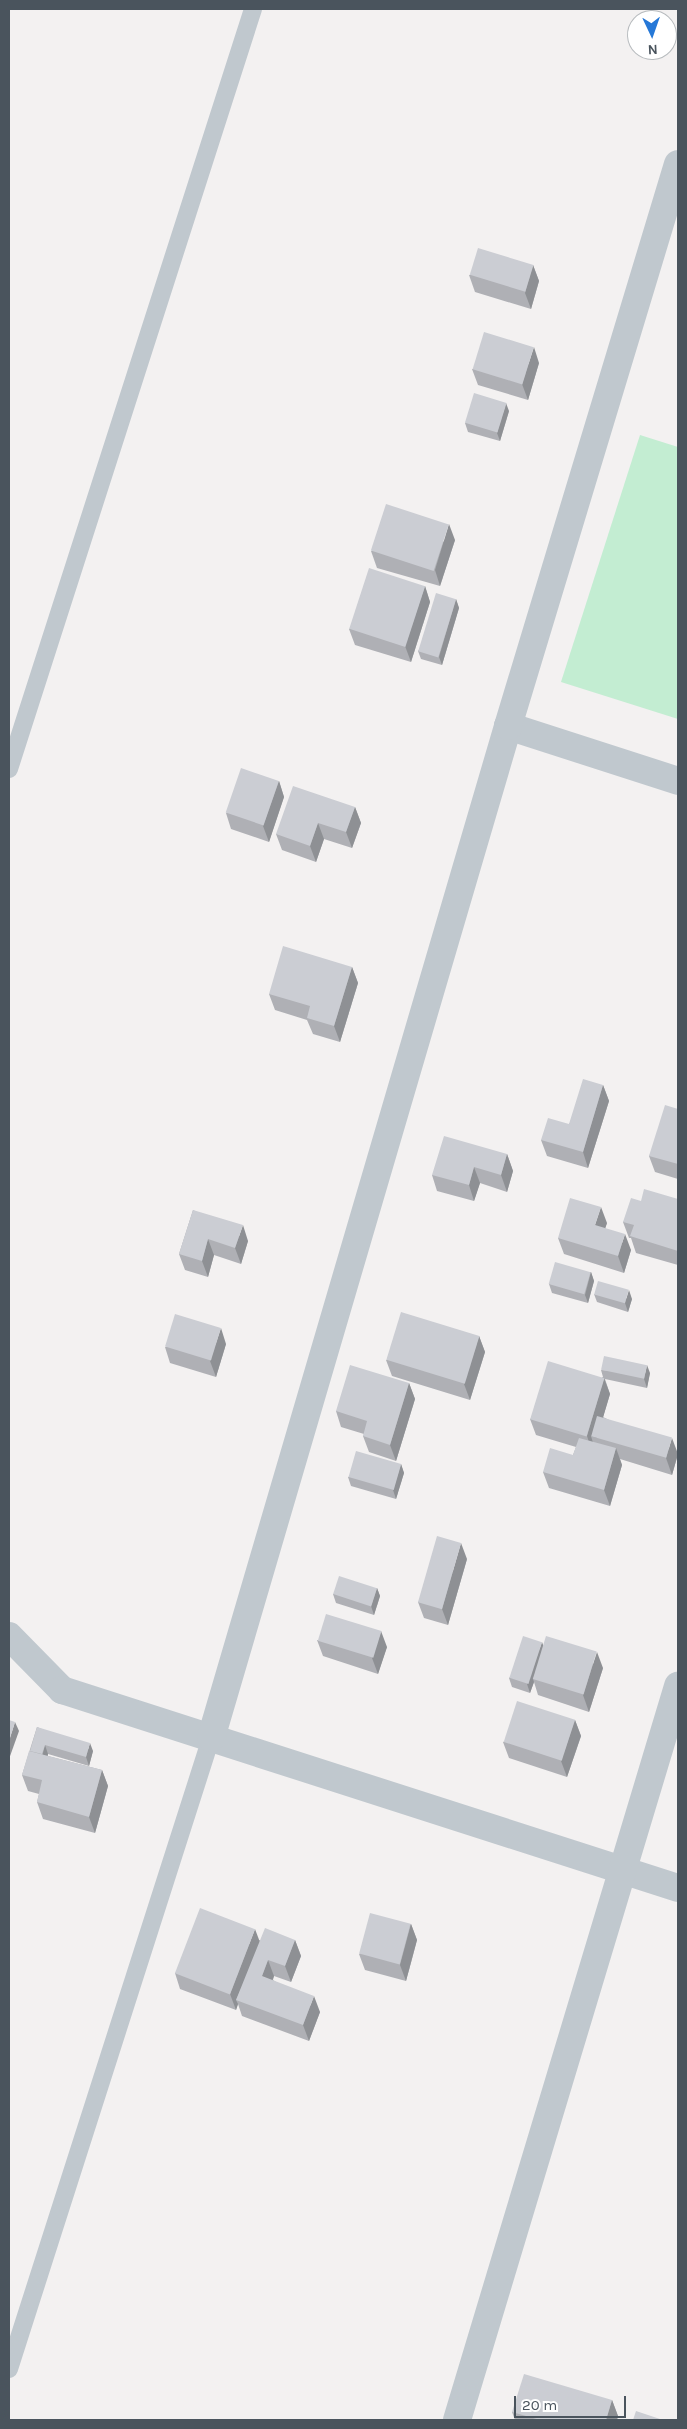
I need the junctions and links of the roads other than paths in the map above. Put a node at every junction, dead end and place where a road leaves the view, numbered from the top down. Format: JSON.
{"nodes":[{"id":1,"x":253,"y":9,"type":"edge"},
{"id":2,"x":678,"y":164,"type":"edge"},
{"id":3,"x":508,"y":726,"type":"junction"},
{"id":4,"x":9,"y":769,"type":"edge"},
{"id":5,"x":678,"y":781,"type":"edge"},
{"id":6,"x":9,"y":1636,"type":"edge"},
{"id":7,"x":678,"y":1686,"type":"edge"},
{"id":8,"x":211,"y":1738,"type":"junction"},
{"id":9,"x":622,"y":1870,"type":"junction"},
{"id":10,"x":678,"y":1888,"type":"edge"},
{"id":11,"x":9,"y":2369,"type":"edge"},
{"id":12,"x":457,"y":2420,"type":"edge"}],
"edges":[{"from":1,"to":4,"type":"lane"},
{"from":2,"to":3,"type":"street"},
{"from":3,"to":5,"type":"street"},
{"from":3,"to":8,"type":"street"},
{"from":6,"to":8,"type":"street"},
{"from":7,"to":9,"type":"street"},
{"from":8,"to":9,"type":"street"},
{"from":8,"to":11,"type":"lane"},
{"from":9,"to":10,"type":"street"},
{"from":9,"to":12,"type":"street"}]}
